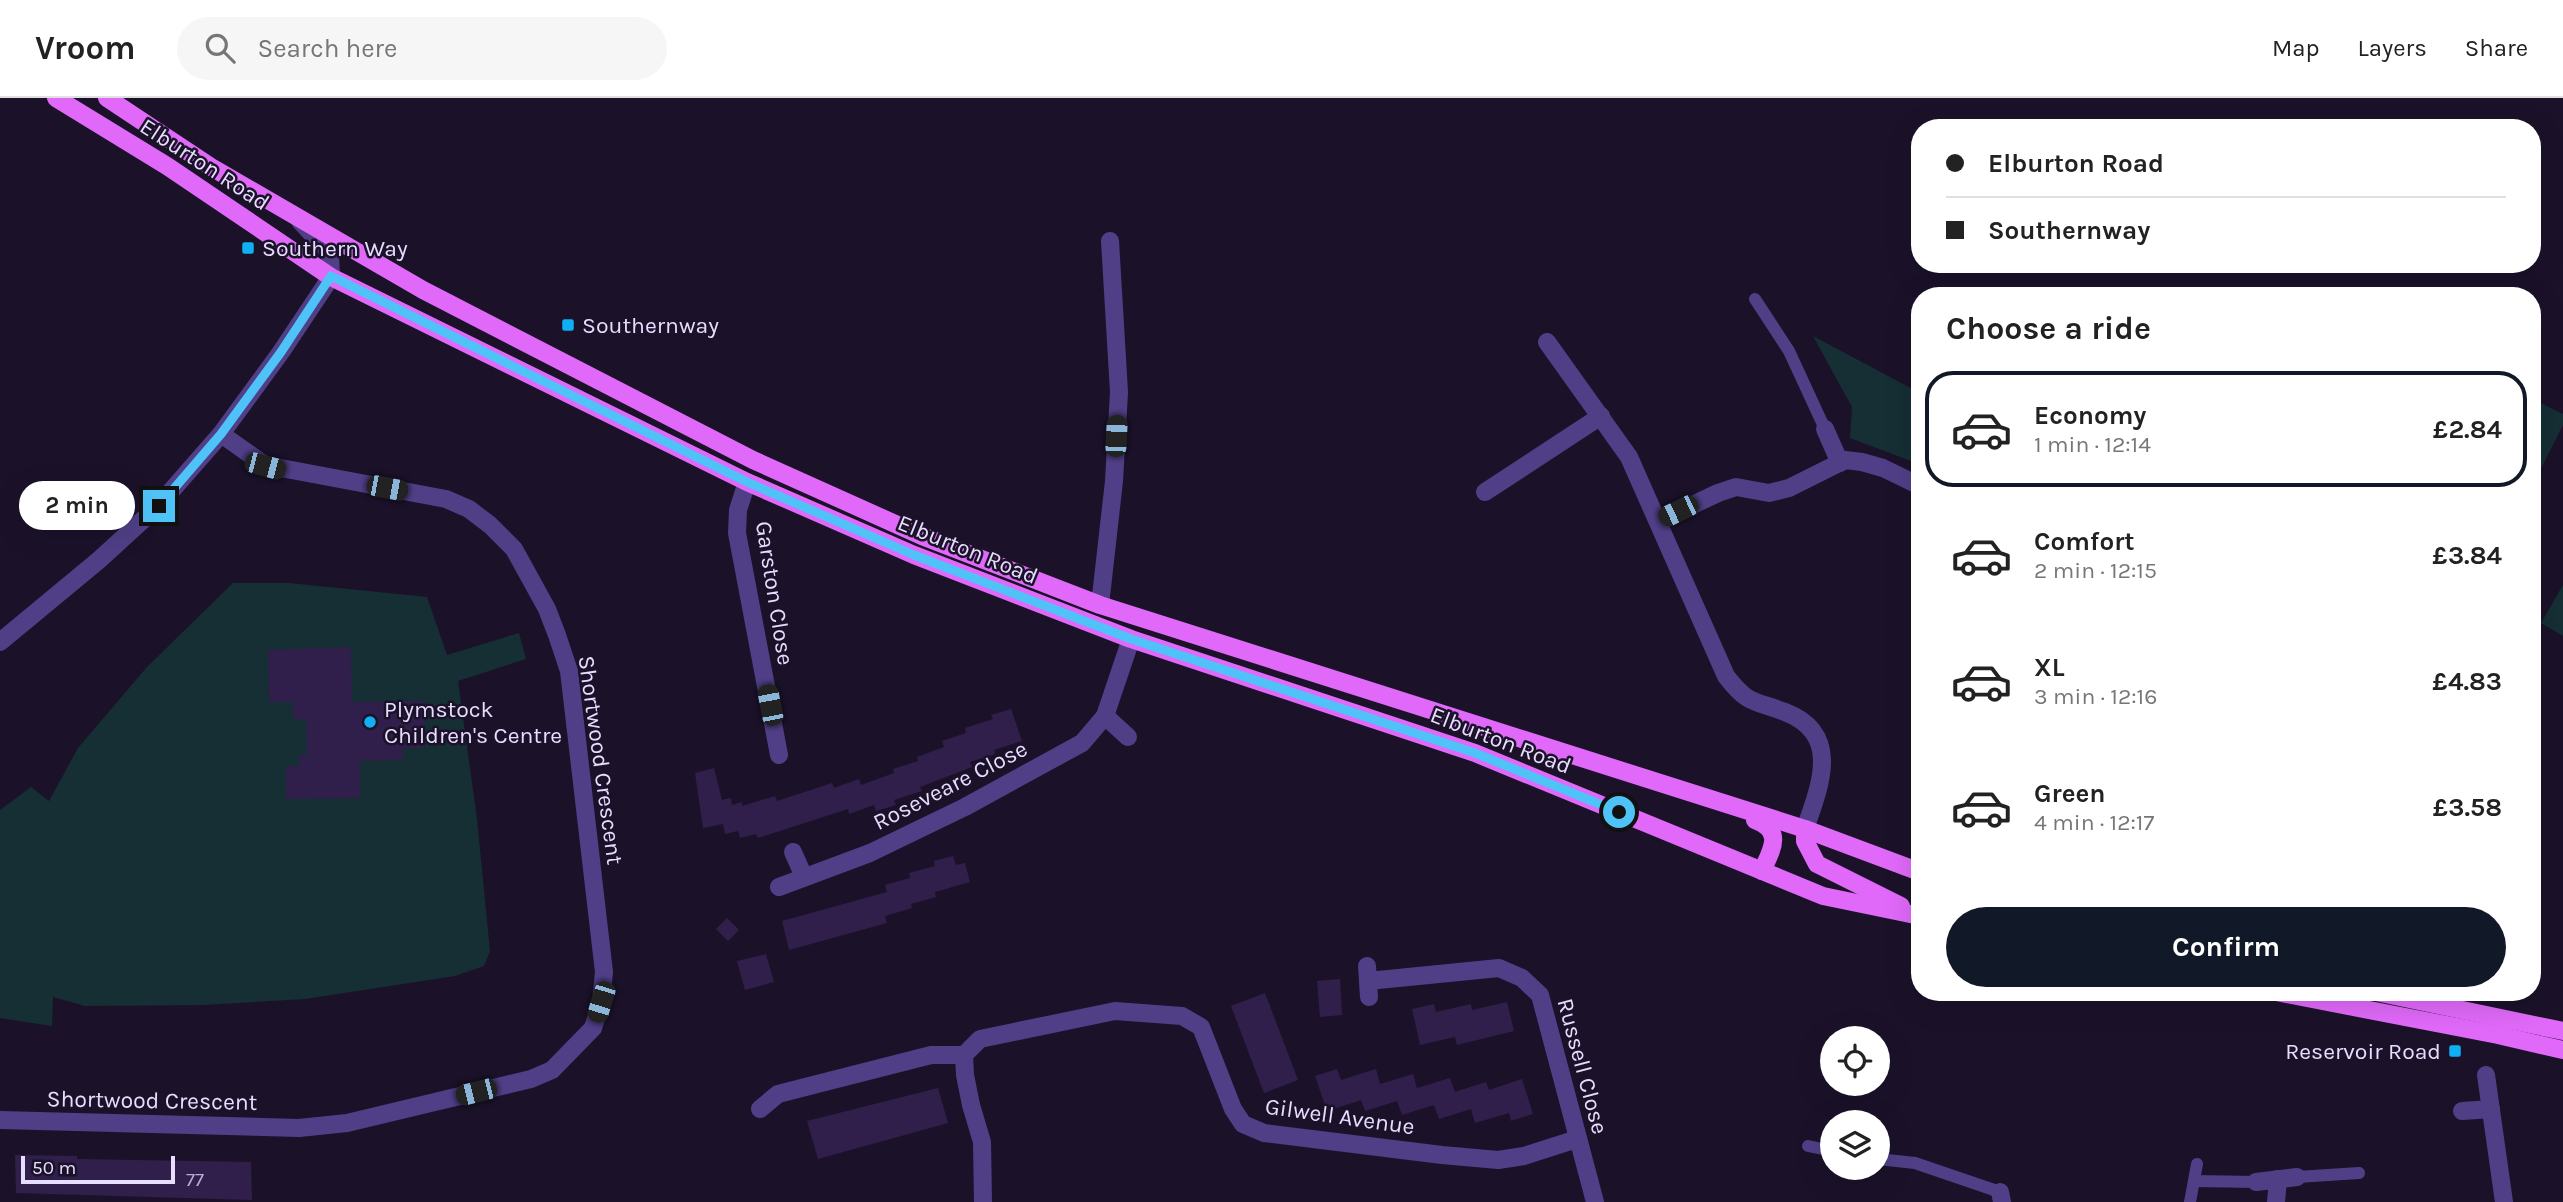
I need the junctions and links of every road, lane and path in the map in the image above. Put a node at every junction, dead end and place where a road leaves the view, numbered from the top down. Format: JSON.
{"nodes":[{"id":1,"x":56,"y":98,"type":"edge"},
{"id":2,"x":107,"y":98,"type":"edge"},
{"id":3,"x":300,"y":220,"type":"junction"},
{"id":4,"x":1110,"y":241,"type":"dead end"},
{"id":5,"x":331,"y":276,"type":"junction"},
{"id":6,"x":1755,"y":299,"type":"dead end"},
{"id":7,"x":1548,"y":342,"type":"dead end"},
{"id":8,"x":1601,"y":416,"type":"junction"},
{"id":9,"x":1825,"y":429,"type":"joint"},
{"id":10,"x":221,"y":434,"type":"junction"},
{"id":11,"x":1840,"y":463,"type":"junction"},
{"id":12,"x":747,"y":482,"type":"junction"},
{"id":13,"x":1911,"y":482,"type":"edge"},
{"id":14,"x":1485,"y":492,"type":"dead end"},
{"id":15,"x":1658,"y":521,"type":"junction"},
{"id":16,"x":1100,"y":605,"type":"junction"},
{"id":17,"x":1131,"y":639,"type":"junction"},
{"id":18,"x":0,"y":642,"type":"edge"},
{"id":19,"x":1105,"y":716,"type":"junction"},
{"id":20,"x":1128,"y":737,"type":"dead end"},
{"id":21,"x":779,"y":755,"type":"dead end"},
{"id":22,"x":1690,"y":793,"type":"junction"},
{"id":23,"x":1805,"y":829,"type":"junction"},
{"id":24,"x":793,"y":852,"type":"dead end"},
{"id":25,"x":1911,"y":869,"type":"edge"},
{"id":26,"x":1762,"y":871,"type":"junction"},
{"id":27,"x":804,"y":877,"type":"junction"},
{"id":28,"x":779,"y":887,"type":"dead end"},
{"id":29,"x":1911,"y":911,"type":"edge"},
{"id":30,"x":1911,"y":914,"type":"edge"},
{"id":31,"x":1368,"y":981,"type":"dead end"},
{"id":32,"x":2322,"y":1001,"type":"edge"},
{"id":33,"x":2419,"y":1001,"type":"edge"},
{"id":34,"x":2563,"y":1031,"type":"edge"},
{"id":35,"x":2563,"y":1050,"type":"edge"},
{"id":36,"x":964,"y":1055,"type":"junction"},
{"id":37,"x":2486,"y":1075,"type":"dead end"},
{"id":38,"x":760,"y":1109,"type":"dead end"},
{"id":39,"x":2491,"y":1109,"type":"junction"},
{"id":40,"x":2462,"y":1111,"type":"dead end"},
{"id":41,"x":0,"y":1120,"type":"edge"},
{"id":42,"x":1577,"y":1139,"type":"junction"},
{"id":43,"x":1808,"y":1146,"type":"dead end"},
{"id":44,"x":1820,"y":1149,"type":"edge"},
{"id":45,"x":1890,"y":1160,"type":"edge"},
{"id":46,"x":2197,"y":1164,"type":"dead end"},
{"id":47,"x":2359,"y":1173,"type":"dead end"},
{"id":48,"x":2298,"y":1177,"type":"joint"},
{"id":49,"x":2278,"y":1179,"type":"junction"},
{"id":50,"x":2194,"y":1181,"type":"junction"},
{"id":51,"x":2256,"y":1182,"type":"joint"},
{"id":52,"x":2001,"y":1197,"type":"edge"},
{"id":53,"x":983,"y":1202,"type":"edge"},
{"id":54,"x":1595,"y":1202,"type":"edge"},
{"id":55,"x":2190,"y":1202,"type":"edge"},
{"id":56,"x":2276,"y":1202,"type":"edge"},
{"id":57,"x":2504,"y":1202,"type":"edge"}],
"edges":[{"from":1,"to":5,"type":"main road","name":"Elburton Road"},
{"from":2,"to":3,"type":"main road","name":"Elburton Road"},
{"from":3,"to":5,"type":"street"},
{"from":3,"to":16,"type":"main road","name":"Elburton Road"},
{"from":4,"to":16,"type":"street"},
{"from":5,"to":10,"type":"street"},
{"from":5,"to":12,"type":"main road","name":"Elburton Road"},
{"from":6,"to":9,"type":"lane"},
{"from":7,"to":8,"type":"street"},
{"from":8,"to":14,"type":"street"},
{"from":8,"to":15,"type":"street"},
{"from":9,"to":11,"type":"street"},
{"from":10,"to":18,"type":"street"},
{"from":10,"to":41,"type":"street","name":"Shortwood Crescent"},
{"from":11,"to":13,"type":"street"},
{"from":11,"to":15,"type":"street"},
{"from":12,"to":17,"type":"main road","name":"Elburton Road"},
{"from":12,"to":21,"type":"street","name":"Garston Close"},
{"from":15,"to":23,"type":"street"},
{"from":16,"to":22,"type":"main road","name":"Elburton Road"},
{"from":17,"to":19,"type":"street","name":"Roseveare Close"},
{"from":17,"to":26,"type":"main road","name":"Elburton Road"},
{"from":19,"to":20,"type":"street"},
{"from":19,"to":27,"type":"street","name":"Roseveare Close"},
{"from":22,"to":23,"type":"main road","name":"Elburton Road"},
{"from":22,"to":26,"type":"main road"},
{"from":23,"to":25,"type":"main road","name":"Elburton Road"},
{"from":23,"to":29,"type":"main road"},
{"from":24,"to":27,"type":"street"},
{"from":26,"to":30,"type":"main road","name":"Elburton Road"},
{"from":27,"to":28,"type":"street","name":"Roseveare Close"},
{"from":31,"to":42,"type":"street","name":"Russell Close"},
{"from":32,"to":35,"type":"main road"},
{"from":33,"to":34,"type":"main road"},
{"from":36,"to":38,"type":"street"},
{"from":36,"to":42,"type":"street","name":"Gilwell Avenue"},
{"from":36,"to":53,"type":"street"},
{"from":37,"to":39,"type":"street"},
{"from":39,"to":40,"type":"street"},
{"from":39,"to":57,"type":"street"},
{"from":42,"to":54,"type":"street","name":"Russell Close"},
{"from":43,"to":44,"type":"lane"},
{"from":45,"to":52,"type":"lane"},
{"from":46,"to":50,"type":"lane"},
{"from":47,"to":48,"type":"lane"},
{"from":48,"to":49,"type":"street"},
{"from":49,"to":51,"type":"street"},
{"from":49,"to":56,"type":"street"},
{"from":50,"to":51,"type":"lane"},
{"from":50,"to":55,"type":"lane"}]}
